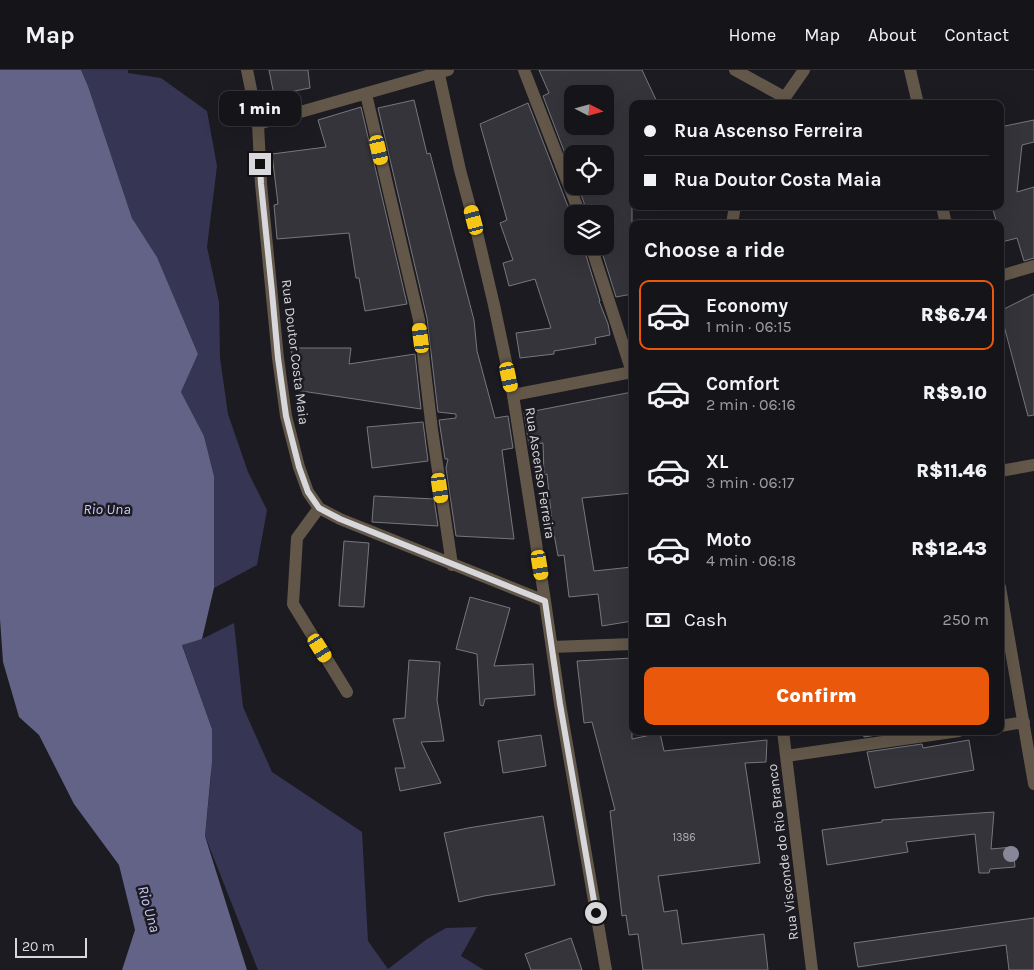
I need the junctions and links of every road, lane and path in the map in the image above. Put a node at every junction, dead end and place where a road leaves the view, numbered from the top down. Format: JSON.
{"nodes":[{"id":1,"x":247,"y":70,"type":"edge"},
{"id":2,"x":524,"y":70,"type":"edge"},
{"id":3,"x":734,"y":70,"type":"edge"},
{"id":4,"x":804,"y":70,"type":"edge"},
{"id":5,"x":910,"y":70,"type":"edge"},
{"id":6,"x":442,"y":71,"type":"edge"},
{"id":7,"x":366,"y":94,"type":"junction"},
{"id":8,"x":782,"y":100,"type":"edge"},
{"id":9,"x":917,"y":100,"type":"edge"},
{"id":10,"x":258,"y":124,"type":"junction"},
{"id":11,"x":576,"y":205,"type":"edge"},
{"id":12,"x":594,"y":255,"type":"edge"},
{"id":13,"x":1034,"y":266,"type":"edge"},
{"id":14,"x":1004,"y":275,"type":"edge"},
{"id":15,"x":629,"y":363,"type":"edge"},
{"id":16,"x":629,"y":373,"type":"edge"},
{"id":17,"x":513,"y":395,"type":"junction"},
{"id":18,"x":1034,"y":466,"type":"edge"},
{"id":19,"x":1004,"y":470,"type":"edge"},
{"id":20,"x":319,"y":508,"type":"junction"},
{"id":21,"x":452,"y":565,"type":"junction"},
{"id":22,"x":545,"y":601,"type":"junction"},
{"id":23,"x":1004,"y":610,"type":"edge"},
{"id":24,"x":629,"y":644,"type":"edge"},
{"id":25,"x":552,"y":647,"type":"junction"},
{"id":26,"x":347,"y":692,"type":"dead end"},
{"id":27,"x":1024,"y":722,"type":"junction"},
{"id":28,"x":1004,"y":725,"type":"edge"},
{"id":29,"x":783,"y":735,"type":"edge"},
{"id":30,"x":931,"y":735,"type":"edge"},
{"id":31,"x":786,"y":756,"type":"junction"},
{"id":32,"x":1034,"y":784,"type":"edge"},
{"id":33,"x":606,"y":970,"type":"edge"},
{"id":34,"x":812,"y":970,"type":"edge"}],
"edges":[{"from":1,"to":10,"type":"street","name":"Rua Doutor Costa Maia"},
{"from":2,"to":11,"type":"street"},
{"from":3,"to":8,"type":"street"},
{"from":4,"to":8,"type":"street"},
{"from":5,"to":9,"type":"street"},
{"from":6,"to":7,"type":"street"},
{"from":6,"to":17,"type":"street","name":"Rua Ascenso Ferreira"},
{"from":7,"to":10,"type":"street"},
{"from":7,"to":21,"type":"street"},
{"from":10,"to":20,"type":"street","name":"Rua Doutor Costa Maia"},
{"from":12,"to":15,"type":"street"},
{"from":13,"to":14,"type":"street"},
{"from":16,"to":17,"type":"street"},
{"from":17,"to":22,"type":"street","name":"Rua Ascenso Ferreira"},
{"from":18,"to":19,"type":"street"},
{"from":20,"to":21,"type":"street"},
{"from":20,"to":26,"type":"street"},
{"from":21,"to":22,"type":"street"},
{"from":22,"to":25,"type":"street","name":"Rua Ascenso Ferreira"},
{"from":23,"to":27,"type":"street"},
{"from":24,"to":25,"type":"street"},
{"from":25,"to":33,"type":"street","name":"Rua Ascenso Ferreira"},
{"from":27,"to":28,"type":"street"},
{"from":27,"to":32,"type":"street"},
{"from":29,"to":31,"type":"street","name":"Rua Visconde do Rio Branco"},
{"from":30,"to":31,"type":"street"},
{"from":31,"to":34,"type":"street","name":"Rua Visconde do Rio Branco"}]}
